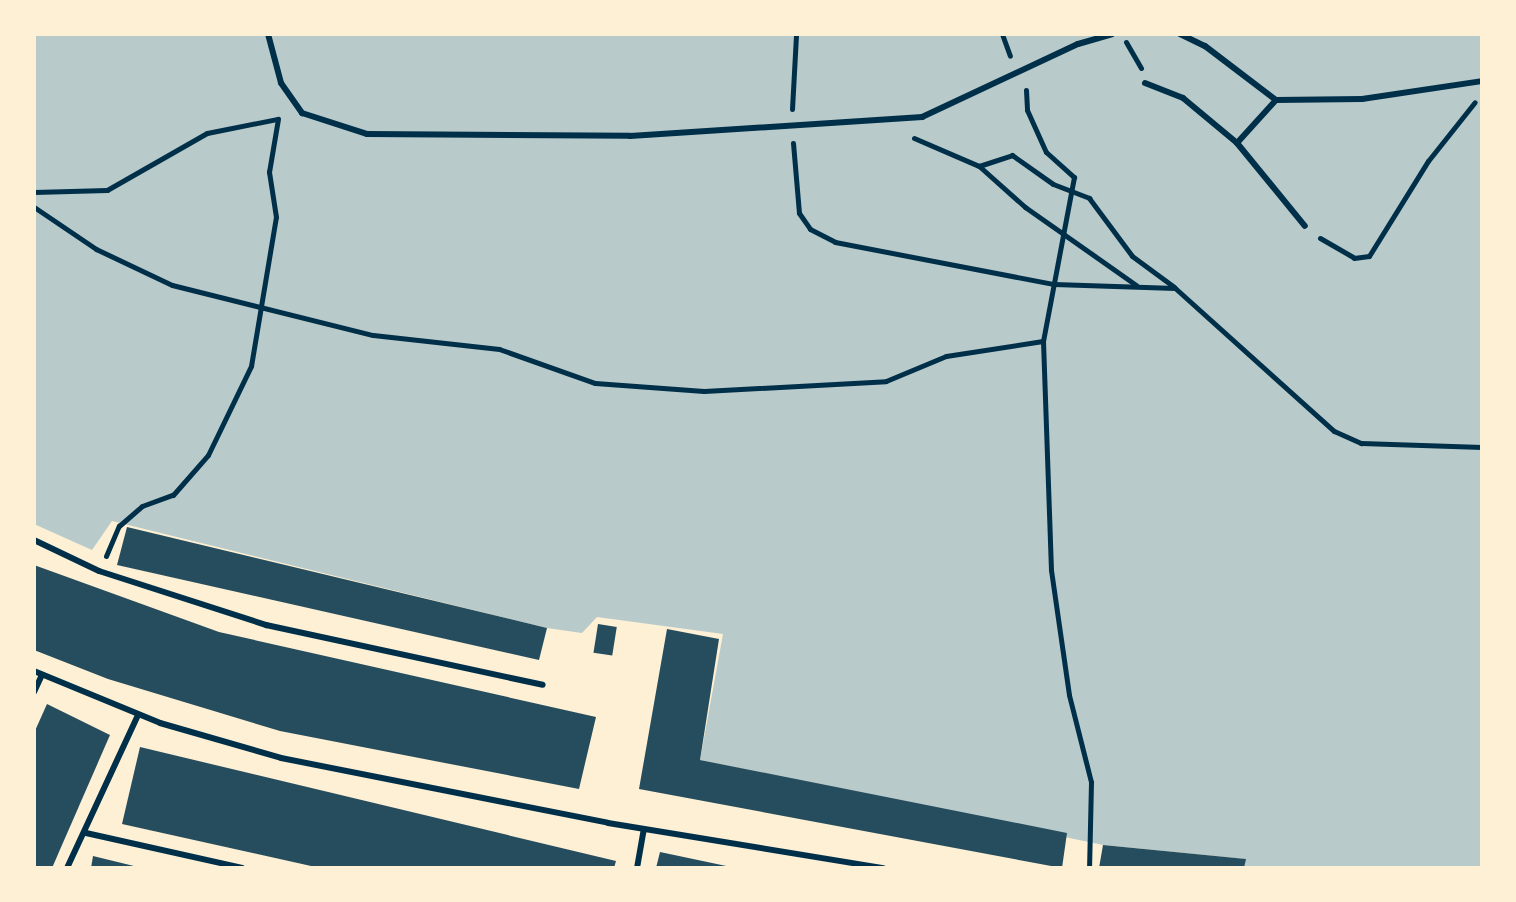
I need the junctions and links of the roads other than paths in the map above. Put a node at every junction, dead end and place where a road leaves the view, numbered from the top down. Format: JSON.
{"nodes":[{"id":1,"x":268,"y":34,"type":"edge"},
{"id":2,"x":1112,"y":34,"type":"edge"},
{"id":3,"x":1180,"y":34,"type":"edge"},
{"id":4,"x":1482,"y":81,"type":"edge"},
{"id":5,"x":1145,"y":83,"type":"road end"},
{"id":6,"x":1276,"y":100,"type":"junction"},
{"id":7,"x":1237,"y":143,"type":"junction"},
{"id":8,"x":1305,"y":226,"type":"road end"},
{"id":9,"x":34,"y":540,"type":"edge"},
{"id":10,"x":34,"y":671,"type":"edge"},
{"id":11,"x":42,"y":675,"type":"junction"},
{"id":12,"x":543,"y":685,"type":"dead end"},
{"id":13,"x":34,"y":692,"type":"edge"},
{"id":14,"x":138,"y":715,"type":"junction"},
{"id":15,"x":644,"y":830,"type":"junction"},
{"id":16,"x":86,"y":833,"type":"junction"},
{"id":17,"x":67,"y":868,"type":"edge"},
{"id":18,"x":242,"y":868,"type":"edge"},
{"id":19,"x":637,"y":868,"type":"edge"},
{"id":20,"x":883,"y":868,"type":"edge"}],
"edges":[{"from":1,"to":2,"type":"lane"},
{"from":3,"to":6,"type":"lane"},
{"from":4,"to":6,"type":"lane"},
{"from":5,"to":7,"type":"lane"},
{"from":6,"to":7,"type":"lane"},
{"from":7,"to":8,"type":"lane"},
{"from":9,"to":12,"type":"lane"},
{"from":10,"to":11,"type":"lane"},
{"from":11,"to":13,"type":"lane"},
{"from":11,"to":14,"type":"lane"},
{"from":14,"to":15,"type":"lane"},
{"from":14,"to":16,"type":"lane"},
{"from":15,"to":19,"type":"lane"},
{"from":15,"to":20,"type":"lane"},
{"from":16,"to":17,"type":"lane"},
{"from":16,"to":18,"type":"lane"}]}
